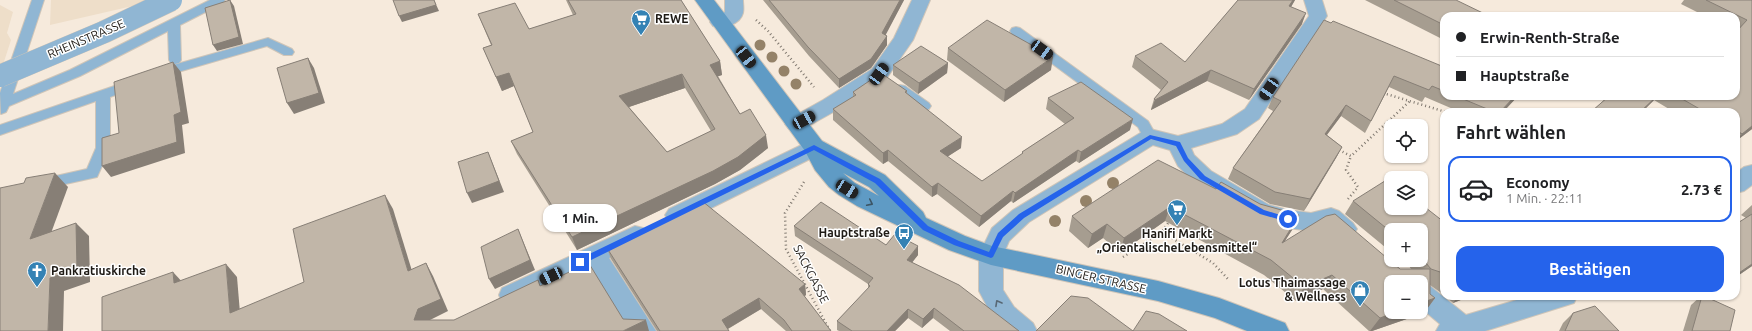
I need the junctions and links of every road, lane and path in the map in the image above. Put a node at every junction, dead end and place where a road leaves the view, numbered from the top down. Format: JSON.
{"nodes":[{"id":1,"x":38,"y":0,"type":"edge"},
{"id":2,"x":171,"y":0,"type":"edge"},
{"id":3,"x":219,"y":0,"type":"edge"},
{"id":4,"x":704,"y":0,"type":"edge"},
{"id":5,"x":734,"y":0,"type":"edge"},
{"id":6,"x":921,"y":0,"type":"edge"},
{"id":7,"x":1313,"y":0,"type":"edge"},
{"id":8,"x":751,"y":15,"type":"dead end"},
{"id":9,"x":720,"y":22,"type":"junction"},
{"id":10,"x":174,"y":23,"type":"junction"},
{"id":11,"x":1016,"y":31,"type":"dead end"},
{"id":12,"x":288,"y":52,"type":"dead end"},
{"id":13,"x":175,"y":60,"type":"dead end"},
{"id":14,"x":879,"y":74,"type":"junction"},
{"id":15,"x":0,"y":76,"type":"edge"},
{"id":16,"x":819,"y":92,"type":"dead end"},
{"id":17,"x":1378,"y":92,"type":"edge"},
{"id":18,"x":103,"y":94,"type":"junction"},
{"id":19,"x":1410,"y":101,"type":"junction"},
{"id":20,"x":924,"y":106,"type":"edge"},
{"id":21,"x":1,"y":107,"type":"edge"},
{"id":22,"x":1440,"y":110,"type":"edge"},
{"id":23,"x":796,"y":124,"type":"junction"},
{"id":24,"x":0,"y":130,"type":"edge"},
{"id":25,"x":1150,"y":137,"type":"junction"},
{"id":26,"x":1178,"y":144,"type":"junction"},
{"id":27,"x":814,"y":147,"type":"junction"},
{"id":28,"x":1337,"y":149,"type":"edge"},
{"id":29,"x":1351,"y":156,"type":"junction"},
{"id":30,"x":1752,"y":173,"type":"edge"},
{"id":31,"x":805,"y":182,"type":"dead end"},
{"id":32,"x":1740,"y":182,"type":"edge"},
{"id":33,"x":31,"y":187,"type":"edge"},
{"id":34,"x":1331,"y":217,"type":"junction"},
{"id":35,"x":1168,"y":223,"type":"edge"},
{"id":36,"x":1162,"y":232,"type":"junction"},
{"id":37,"x":1361,"y":242,"type":"edge"},
{"id":38,"x":594,"y":255,"type":"junction"},
{"id":39,"x":991,"y":255,"type":"junction"},
{"id":40,"x":1118,"y":260,"type":"dead end"},
{"id":41,"x":1228,"y":279,"type":"dead end"},
{"id":42,"x":1428,"y":300,"type":"edge"},
{"id":43,"x":1552,"y":300,"type":"edge"},
{"id":44,"x":493,"y":304,"type":"edge"},
{"id":45,"x":1455,"y":329,"type":"edge"},
{"id":46,"x":642,"y":331,"type":"edge"},
{"id":47,"x":830,"y":331,"type":"edge"},
{"id":48,"x":1024,"y":331,"type":"edge"},
{"id":49,"x":1276,"y":331,"type":"edge"}],
"edges":[{"from":1,"to":21,"type":"lane"},
{"from":2,"to":15,"type":"street","name":"RHEINSTRASSE","bridge":true},
{"from":3,"to":10,"type":"lane"},
{"from":4,"to":9,"type":"main road","name":"BINGER STRASSE"},
{"from":5,"to":9,"type":"street"},
{"from":6,"to":14,"type":"street"},
{"from":7,"to":26,"type":"street"},
{"from":8,"to":16,"type":"path"},
{"from":9,"to":23,"type":"main road","name":"BINGER STRASSE"},
{"from":10,"to":13,"type":"lane"},
{"from":10,"to":21,"type":"lane"},
{"from":11,"to":25,"type":"lane"},
{"from":12,"to":18,"type":"lane"},
{"from":14,"to":20,"type":"lane"},
{"from":14,"to":23,"type":"street"},
{"from":17,"to":19,"type":"path"},
{"from":18,"to":24,"type":"lane"},
{"from":18,"to":33,"type":"lane"},
{"from":19,"to":22,"type":"path"},
{"from":19,"to":29,"type":"path"},
{"from":23,"to":27,"type":"main road","name":"BINGER STRASSE"},
{"from":25,"to":26,"type":"street"},
{"from":25,"to":39,"type":"street"},
{"from":26,"to":34,"type":"street"},
{"from":27,"to":38,"type":"street"},
{"from":27,"to":39,"type":"main road","name":"BINGER STRASSE"},
{"from":28,"to":29,"type":"path"},
{"from":29,"to":34,"type":"path"},
{"from":30,"to":32,"type":"street"},
{"from":31,"to":47,"type":"path","name":"SACKGASSE"},
{"from":34,"to":37,"type":"street"},
{"from":35,"to":36,"type":"path"},
{"from":36,"to":40,"type":"path"},
{"from":36,"to":41,"type":"path"},
{"from":38,"to":44,"type":"street"},
{"from":38,"to":46,"type":"street"},
{"from":48,"to":39,"type":"street","one_way":true},
{"from":39,"to":49,"type":"main road","name":"BINGER STRASSE"},
{"from":42,"to":45,"type":"street"},
{"from":43,"to":45,"type":"street"}]}
